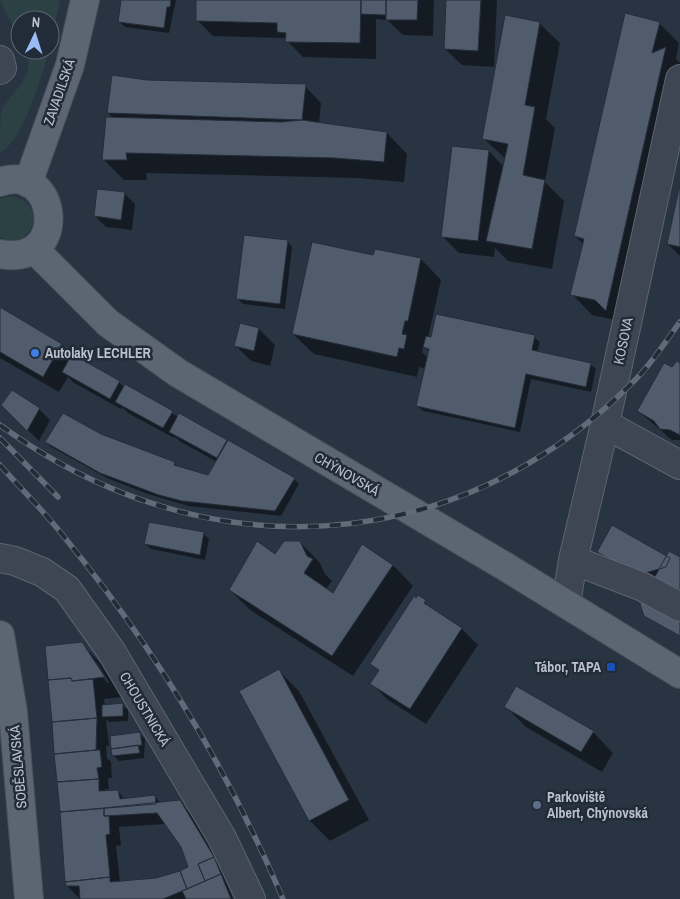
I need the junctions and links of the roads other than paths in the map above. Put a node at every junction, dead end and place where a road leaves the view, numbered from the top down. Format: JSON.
{"nodes":[{"id":1,"x":85,"y":0,"type":"edge"},
{"id":2,"x":0,"y":60,"type":"edge"},
{"id":3,"x":0,"y":70,"type":"edge"},
{"id":4,"x":680,"y":79,"type":"edge"},
{"id":5,"x":0,"y":182,"type":"edge"},
{"id":6,"x":28,"y":183,"type":"junction"},
{"id":7,"x":34,"y":249,"type":"junction"},
{"id":8,"x":0,"y":254,"type":"edge"},
{"id":9,"x":605,"y":424,"type":"junction"},
{"id":10,"x":680,"y":465,"type":"edge"},
{"id":11,"x":0,"y":558,"type":"edge"},
{"id":12,"x":573,"y":560,"type":"junction"},
{"id":13,"x":566,"y":604,"type":"junction"},
{"id":14,"x":680,"y":607,"type":"edge"},
{"id":15,"x":0,"y":635,"type":"edge"},
{"id":16,"x":680,"y":674,"type":"edge"},
{"id":17,"x":7,"y":714,"type":"edge"},
{"id":18,"x":29,"y":899,"type":"edge"},
{"id":19,"x":251,"y":899,"type":"edge"}],
"edges":[{"from":1,"to":6,"type":"main road","name":"ZAVADILSKÁ"},
{"from":2,"to":3,"type":"street"},
{"from":4,"to":9,"type":"street","name":"KOSOVA"},
{"from":5,"to":6,"type":"main road"},
{"from":6,"to":7,"type":"main road"},
{"from":7,"to":8,"type":"main road"},
{"from":7,"to":13,"type":"main road","name":"CHÝNOVSKÁ"},
{"from":9,"to":10,"type":"street"},
{"from":9,"to":12,"type":"street","name":"KOSOVA"},
{"from":11,"to":19,"type":"street","name":"CHOUSTNICKÁ"},
{"from":12,"to":13,"type":"street","name":"KOSOVA"},
{"from":12,"to":14,"type":"street"},
{"from":13,"to":16,"type":"main road","name":"CHÝNOVSKÁ"},
{"from":15,"to":17,"type":"main road","name":"SOBĚSLAVSKÁ"},
{"from":17,"to":18,"type":"main road","name":"SOBĚSLAVSKÁ"}]}
